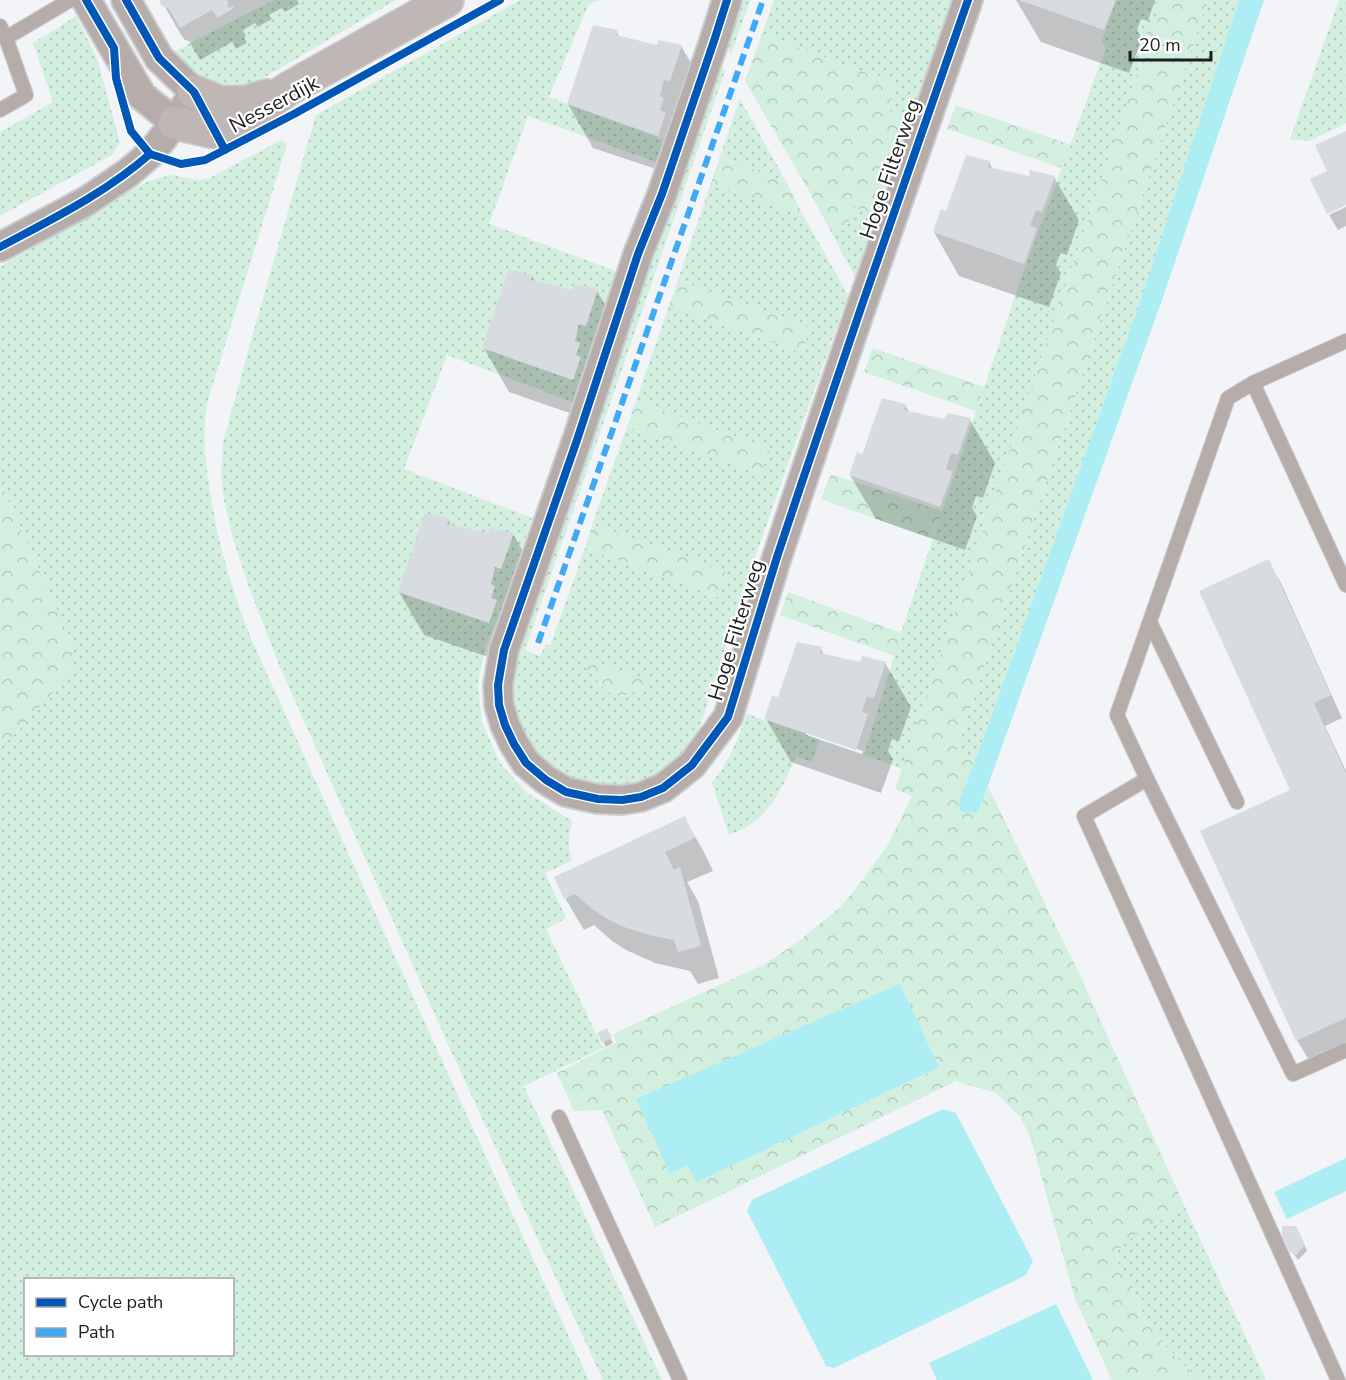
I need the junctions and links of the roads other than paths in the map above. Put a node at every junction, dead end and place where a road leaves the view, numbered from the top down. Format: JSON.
{"nodes":[{"id":1,"x":70,"y":0,"type":"edge"},
{"id":2,"x":86,"y":0,"type":"edge"},
{"id":3,"x":126,"y":0,"type":"edge"},
{"id":4,"x":447,"y":0,"type":"edge"},
{"id":5,"x":727,"y":0,"type":"edge"},
{"id":6,"x":968,"y":0,"type":"edge"},
{"id":7,"x":3,"y":32,"type":"edge"},
{"id":8,"x":288,"y":89,"type":"junction"},
{"id":9,"x":194,"y":92,"type":"junction"},
{"id":10,"x":0,"y":110,"type":"edge"},
{"id":11,"x":175,"y":123,"type":"junction"},
{"id":12,"x":0,"y":247,"type":"edge"},
{"id":13,"x":1346,"y":341,"type":"edge"},
{"id":14,"x":1254,"y":383,"type":"junction"},
{"id":15,"x":1346,"y":585,"type":"edge"},
{"id":16,"x":1150,"y":622,"type":"junction"},
{"id":17,"x":1147,"y":779,"type":"junction"},
{"id":18,"x":1237,"y":802,"type":"dead end"},
{"id":19,"x":1346,"y":1050,"type":"edge"},
{"id":20,"x":559,"y":1117,"type":"dead end"},
{"id":21,"x":680,"y":1380,"type":"edge"},
{"id":22,"x":1338,"y":1380,"type":"edge"}],
"edges":[{"from":1,"to":7,"type":"lane"},
{"from":2,"to":11,"type":"street"},
{"from":3,"to":9,"type":"street"},
{"from":4,"to":8,"type":"street","name":"Nesserdijk"},
{"from":5,"to":6,"type":"street","name":"Hoge Filterweg"},
{"from":7,"to":10,"type":"lane"},
{"from":8,"to":9,"type":"street","name":"Nesserdijk"},
{"from":8,"to":11,"type":"street","name":"Nesserdijk"},
{"from":9,"to":11,"type":"street"},
{"from":11,"to":12,"type":"street"},
{"from":13,"to":14,"type":"lane"},
{"from":14,"to":15,"type":"lane"},
{"from":14,"to":16,"type":"lane"},
{"from":16,"to":17,"type":"lane"},
{"from":16,"to":18,"type":"lane"},
{"from":17,"to":19,"type":"lane"},
{"from":17,"to":22,"type":"lane"},
{"from":20,"to":21,"type":"lane"}]}
